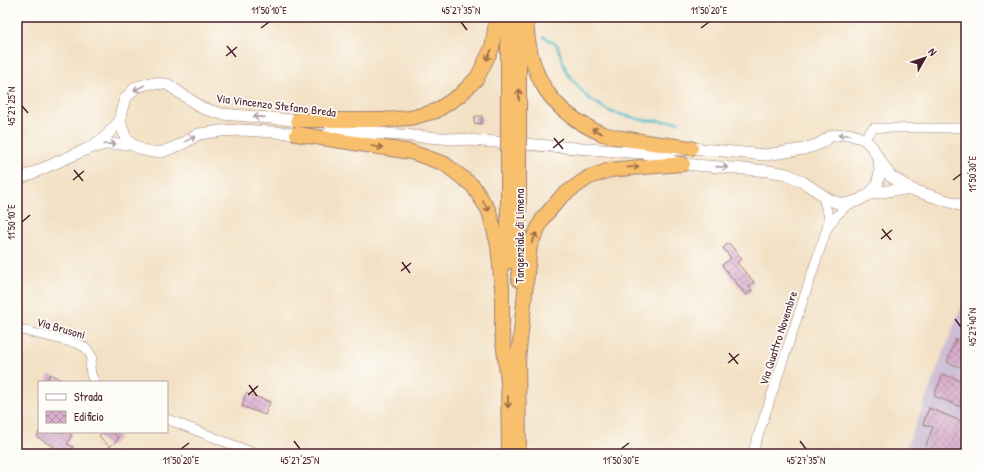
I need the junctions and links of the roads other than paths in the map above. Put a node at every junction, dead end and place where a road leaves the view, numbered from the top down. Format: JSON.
{"nodes":[{"id":1,"x":497,"y":17,"type":"edge"},
{"id":2,"x":508,"y":17,"type":"edge"},
{"id":3,"x":519,"y":17,"type":"edge"},
{"id":4,"x":526,"y":17,"type":"edge"},
{"id":5,"x":298,"y":120,"type":"junction"},
{"id":6,"x":120,"y":121,"type":"junction"},
{"id":7,"x":966,"y":128,"type":"edge"},
{"id":8,"x":297,"y":134,"type":"junction"},
{"id":9,"x":387,"y":134,"type":"junction"},
{"id":10,"x":513,"y":134,"type":"junction"},
{"id":11,"x":864,"y":140,"type":"junction"},
{"id":12,"x":131,"y":144,"type":"junction"},
{"id":13,"x":691,"y":148,"type":"junction"},
{"id":14,"x":87,"y":149,"type":"junction"},
{"id":15,"x":514,"y":153,"type":"junction"},
{"id":16,"x":643,"y":153,"type":"junction"},
{"id":17,"x":879,"y":159,"type":"junction"},
{"id":18,"x":683,"y":164,"type":"junction"},
{"id":19,"x":17,"y":180,"type":"edge"},
{"id":20,"x":913,"y":190,"type":"junction"},
{"id":21,"x":869,"y":194,"type":"junction"},
{"id":22,"x":822,"y":195,"type":"junction"},
{"id":23,"x":850,"y":203,"type":"junction"},
{"id":24,"x":966,"y":207,"type":"edge"},
{"id":25,"x":826,"y":230,"type":"junction"},
{"id":26,"x":17,"y":328,"type":"edge"},
{"id":27,"x":518,"y":360,"type":"junction"},
{"id":28,"x":94,"y":381,"type":"edge"},
{"id":29,"x":508,"y":382,"type":"junction"},
{"id":30,"x":168,"y":420,"type":"edge"},
{"id":31,"x":256,"y":454,"type":"edge"},
{"id":32,"x":509,"y":454,"type":"edge"},
{"id":33,"x":519,"y":454,"type":"edge"},
{"id":34,"x":752,"y":454,"type":"edge"}],
"edges":[{"from":1,"to":5,"type":"highway","one_way":true},
{"from":2,"to":10,"type":"highway","name":"Tangenziale di Limena"},
{"from":10,"to":3,"type":"highway","name":"Tangenziale di Limena","one_way":true},
{"from":13,"to":4,"type":"highway","one_way":true},
{"from":5,"to":6,"type":"street","name":"Via Vincenzo Stefano Breda","one_way":true},
{"from":5,"to":9,"type":"street","name":"Via Vincenzo Stefano Breda"},
{"from":6,"to":12,"type":"street"},
{"from":6,"to":14,"type":"street","name":"Via Vincenzo Stefano Breda"},
{"from":7,"to":11,"type":"street"},
{"from":8,"to":9,"type":"street","name":"Via Vincenzo Stefano Breda"},
{"from":12,"to":8,"type":"street","name":"Via Vincenzo Stefano Breda","one_way":true},
{"from":8,"to":29,"type":"highway","one_way":true},
{"from":9,"to":16,"type":"street","name":"Via Vincenzo Stefano Breda"},
{"from":10,"to":15,"type":"highway","name":"Tangenziale di Limena","bridge":true},
{"from":11,"to":13,"type":"street","name":"Via Vincenzo Stefano Breda","one_way":true},
{"from":11,"to":17,"type":"street"},
{"from":14,"to":12,"type":"street","name":"Via Vincenzo Stefano Breda","one_way":true},
{"from":13,"to":16,"type":"street","name":"Via Vincenzo Stefano Breda"},
{"from":14,"to":19,"type":"street","name":"Via Vincenzo Stefano Breda"},
{"from":15,"to":27,"type":"highway","name":"Tangenziale di Limena"},
{"from":15,"to":29,"type":"highway","name":"Tangenziale di Limena"},
{"from":16,"to":18,"type":"street","name":"Via Vincenzo Stefano Breda"},
{"from":17,"to":20,"type":"street"},
{"from":17,"to":21,"type":"street"},
{"from":18,"to":22,"type":"street","name":"Via Vincenzo Stefano Breda","one_way":true},
{"from":27,"to":18,"type":"highway","one_way":true},
{"from":20,"to":21,"type":"street"},
{"from":20,"to":24,"type":"street"},
{"from":21,"to":23,"type":"street"},
{"from":22,"to":23,"type":"street","name":"Via Vincenzo Stefano Breda"},
{"from":22,"to":25,"type":"street","name":"Via Quattro Novembre"},
{"from":23,"to":25,"type":"street","name":"Via Quattro Novembre"},
{"from":25,"to":34,"type":"street","name":"Via Quattro Novembre"},
{"from":26,"to":28,"type":"street","name":"Via Brusoni"},
{"from":27,"to":33,"type":"highway","name":"Tangenziale di Limena"},
{"from":29,"to":32,"type":"highway","name":"Tangenziale di Limena","one_way":true},
{"from":30,"to":31,"type":"street"}]}
